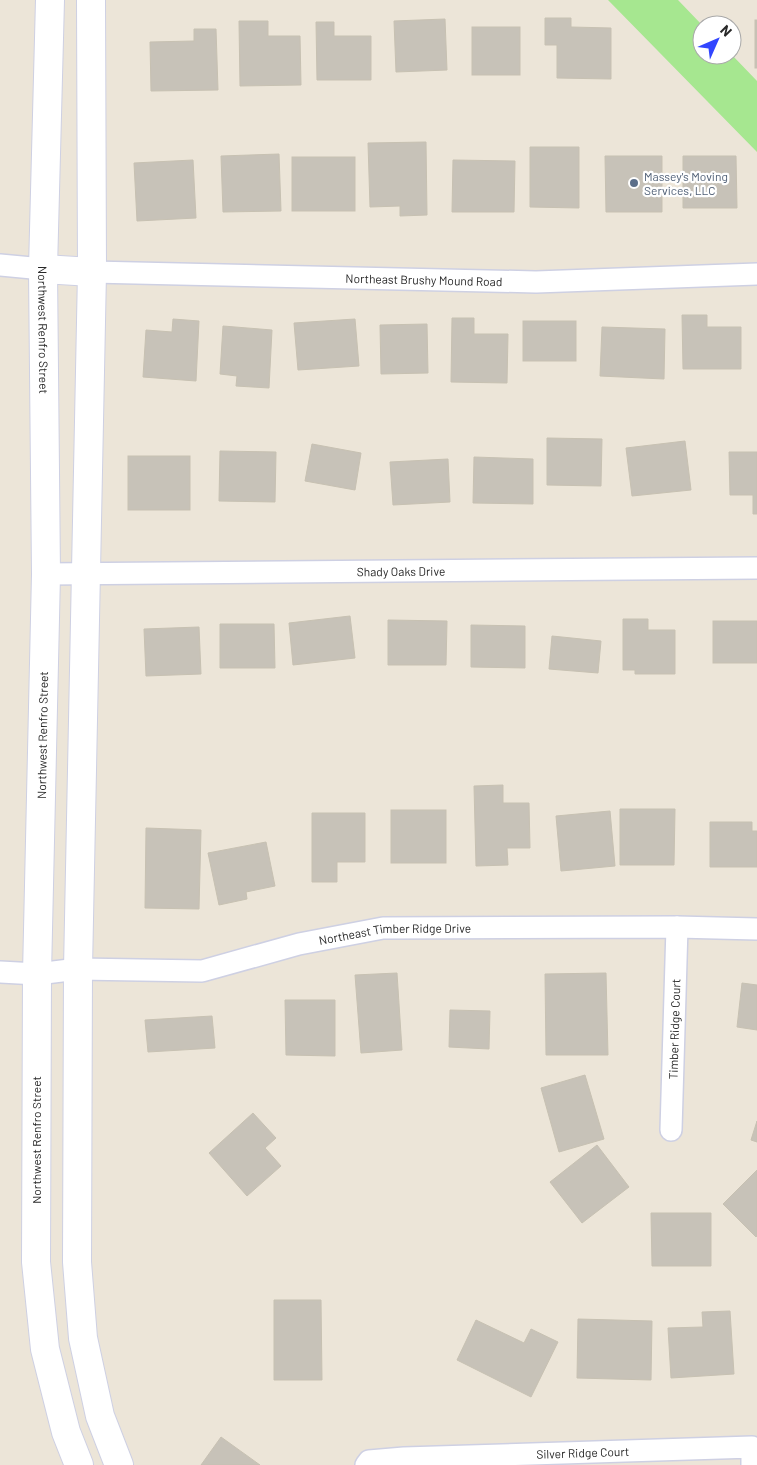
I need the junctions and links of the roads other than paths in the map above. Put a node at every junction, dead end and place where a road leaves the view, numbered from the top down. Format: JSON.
{"nodes":[{"id":1,"x":50,"y":0,"type":"edge"},
{"id":2,"x":91,"y":0,"type":"edge"},
{"id":3,"x":0,"y":265,"type":"edge"},
{"id":4,"x":44,"y":270,"type":"junction"},
{"id":5,"x":92,"y":272,"type":"junction"},
{"id":6,"x":757,"y":274,"type":"edge"},
{"id":7,"x":757,"y":568,"type":"edge"},
{"id":8,"x":46,"y":574,"type":"junction"},
{"id":9,"x":85,"y":575,"type":"junction"},
{"id":10,"x":677,"y":927,"type":"junction"},
{"id":11,"x":757,"y":929,"type":"edge"},
{"id":12,"x":78,"y":970,"type":"junction"},
{"id":13,"x":0,"y":972,"type":"edge"},
{"id":14,"x":37,"y":974,"type":"junction"},
{"id":15,"x":671,"y":1130,"type":"dead end"},
{"id":16,"x":79,"y":1465,"type":"edge"},
{"id":17,"x":119,"y":1465,"type":"edge"},
{"id":18,"x":366,"y":1465,"type":"edge"},
{"id":19,"x":752,"y":1465,"type":"edge"}],
"edges":[{"from":1,"to":4,"type":"main road","name":"Northwest Renfro Street"},
{"from":2,"to":5,"type":"main road"},
{"from":3,"to":4,"type":"street"},
{"from":4,"to":5,"type":"main road"},
{"from":4,"to":8,"type":"main road","name":"Northwest Renfro Street"},
{"from":5,"to":6,"type":"street","name":"Northeast Brushy Mound Road"},
{"from":5,"to":9,"type":"main road"},
{"from":7,"to":9,"type":"street","name":"Shady Oaks Drive"},
{"from":8,"to":9,"type":"street","name":"Shady Oaks Drive"},
{"from":8,"to":14,"type":"main road","name":"Northwest Renfro Street"},
{"from":9,"to":12,"type":"main road"},
{"from":10,"to":11,"type":"street","name":"Northeast Timber Ridge Drive"},
{"from":10,"to":12,"type":"street","name":"Northeast Timber Ridge Drive"},
{"from":10,"to":15,"type":"street","name":"Timber Ridge Court"},
{"from":12,"to":14,"type":"street","name":"Northeast Timber Ridge Drive"},
{"from":12,"to":17,"type":"main road"},
{"from":13,"to":14,"type":"street","name":"Northeast Timber Ridge Drive"},
{"from":14,"to":16,"type":"main road","name":"Northwest Renfro Street"},
{"from":18,"to":19,"type":"street","name":"Silver Ridge Court"}]}
